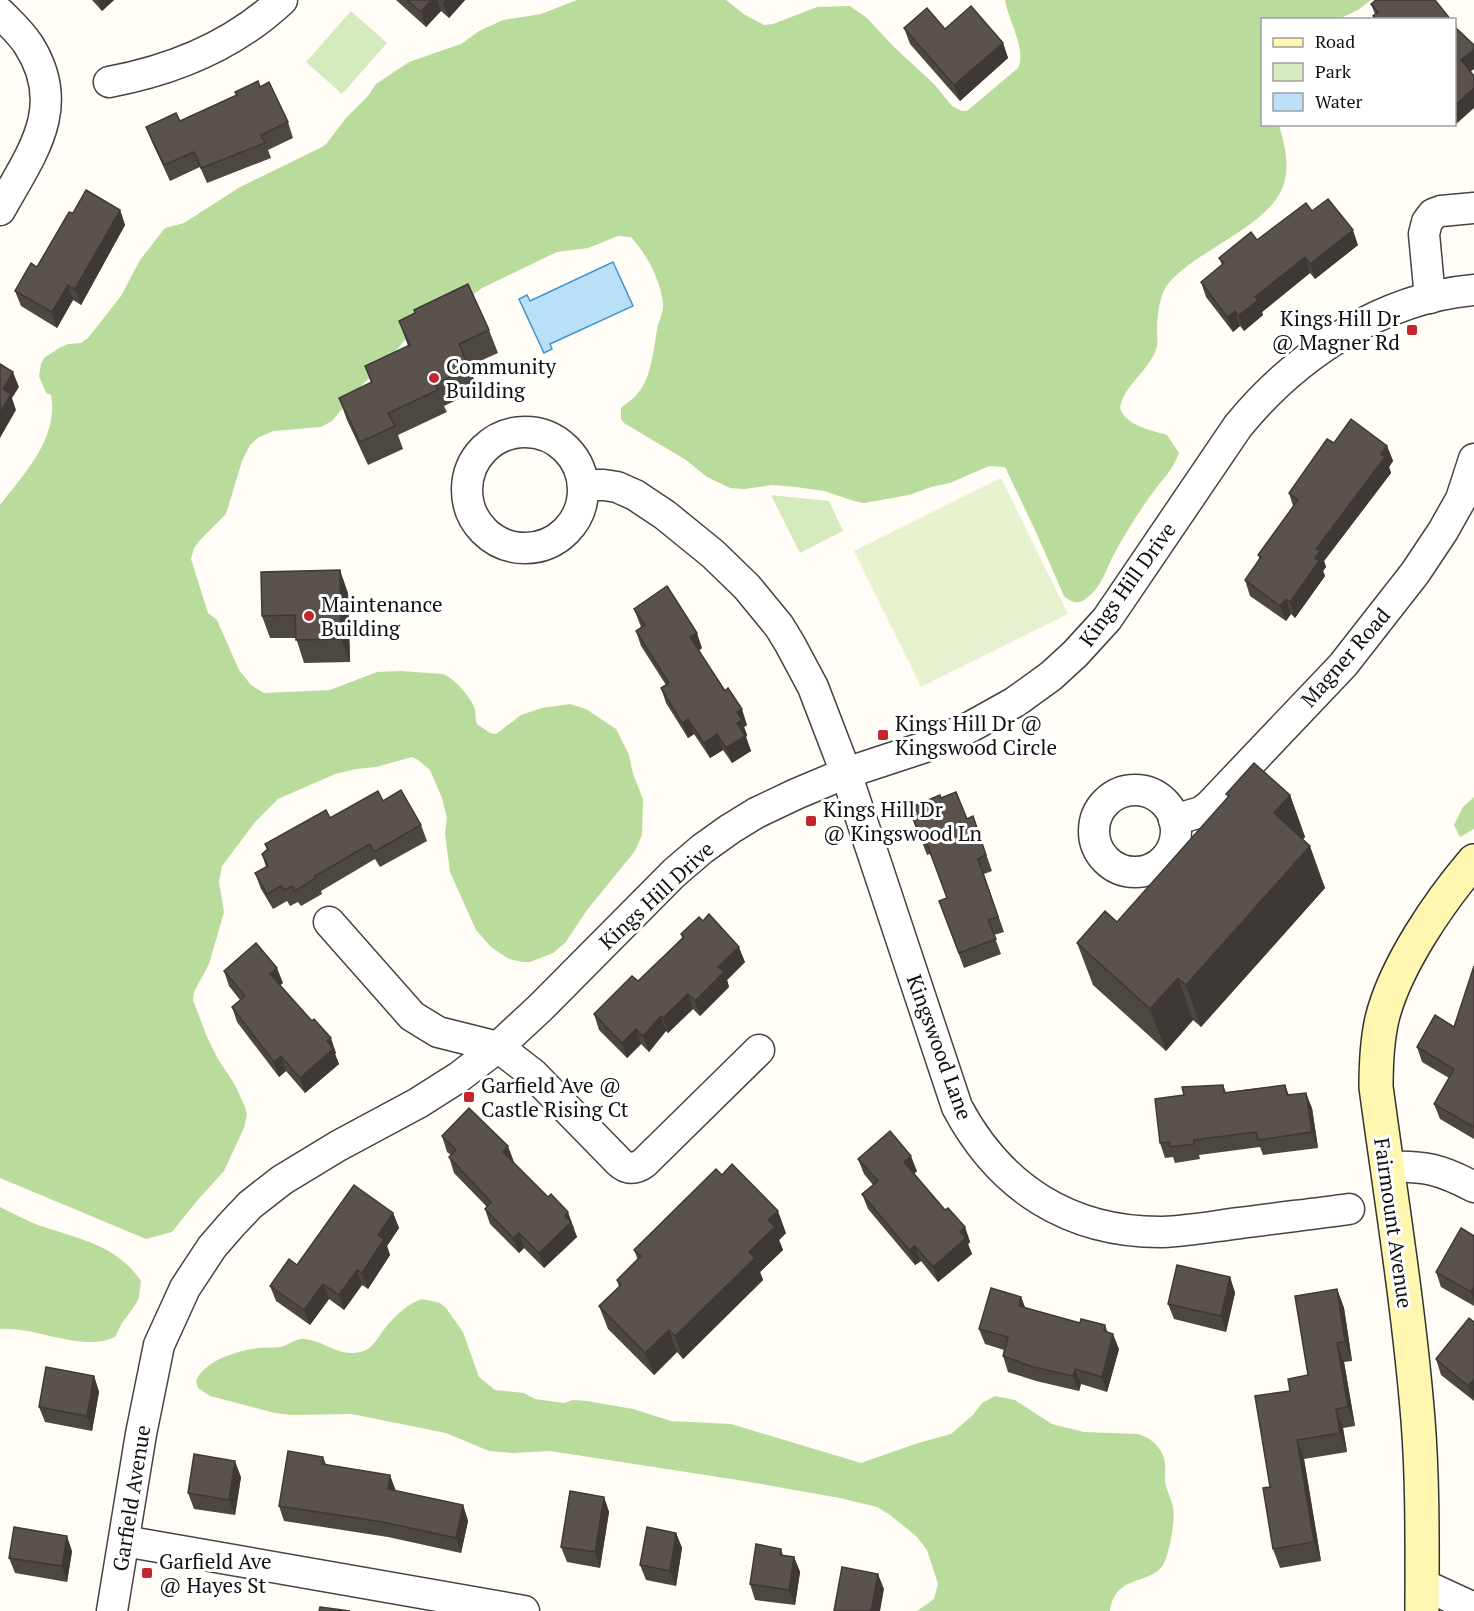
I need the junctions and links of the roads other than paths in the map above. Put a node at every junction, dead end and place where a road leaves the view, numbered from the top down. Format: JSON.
{"nodes":[{"id":1,"x":282,"y":0,"type":"edge"},
{"id":2,"x":0,"y":12,"type":"edge"},
{"id":3,"x":109,"y":82,"type":"dead end"},
{"id":4,"x":1474,"y":208,"type":"edge"},
{"id":5,"x":0,"y":210,"type":"edge"},
{"id":6,"x":1473,"y":294,"type":"edge"},
{"id":7,"x":1430,"y":298,"type":"junction"},
{"id":8,"x":1474,"y":459,"type":"edge"},
{"id":9,"x":583,"y":485,"type":"dead end"},
{"id":10,"x":1468,"y":502,"type":"edge"},
{"id":11,"x":846,"y":774,"type":"junction"},
{"id":12,"x":1174,"y":820,"type":"dead end"},
{"id":13,"x":1474,"y":861,"type":"edge"},
{"id":14,"x":329,"y":922,"type":"dead end"},
{"id":15,"x":498,"y":1047,"type":"junction"},
{"id":16,"x":759,"y":1050,"type":"dead end"},
{"id":17,"x":1388,"y":1167,"type":"junction"},
{"id":18,"x":1474,"y":1187,"type":"edge"},
{"id":19,"x":1349,"y":1209,"type":"dead end"},
{"id":20,"x":150,"y":1386,"type":"joint"},
{"id":21,"x":124,"y":1541,"type":"junction"},
{"id":22,"x":1422,"y":1597,"type":"edge"},
{"id":23,"x":463,"y":1606,"type":"edge"},
{"id":24,"x":1474,"y":1608,"type":"edge"},
{"id":25,"x":112,"y":1611,"type":"edge"},
{"id":26,"x":524,"y":1611,"type":"edge"}],
"edges":[{"from":1,"to":3,"type":"street"},
{"from":2,"to":5,"type":"street"},
{"from":4,"to":7,"type":"street"},
{"from":6,"to":7,"type":"street","name":"Kings Hill Drive"},
{"from":7,"to":11,"type":"street","name":"Kings Hill Drive"},
{"from":8,"to":10,"type":"street","name":"Magner Road"},
{"from":9,"to":11,"type":"street","name":"Kingswood Lane"},
{"from":10,"to":12,"type":"street","name":"Magner Road"},
{"from":11,"to":15,"type":"street","name":"Kings Hill Drive"},
{"from":11,"to":19,"type":"street","name":"Kingswood Lane"},
{"from":13,"to":17,"type":"street","name":"Fairmount Avenue"},
{"from":14,"to":15,"type":"street"},
{"from":15,"to":16,"type":"street"},
{"from":15,"to":20,"type":"street","name":"Kings Hill Drive"},
{"from":17,"to":18,"type":"street"},
{"from":17,"to":22,"type":"street","name":"Fairmount Avenue"},
{"from":20,"to":21,"type":"street","name":"Garfield Avenue"},
{"from":21,"to":23,"type":"street"},
{"from":21,"to":25,"type":"street","name":"Garfield Avenue"},
{"from":22,"to":24,"type":"street"},
{"from":23,"to":26,"type":"street"}]}
